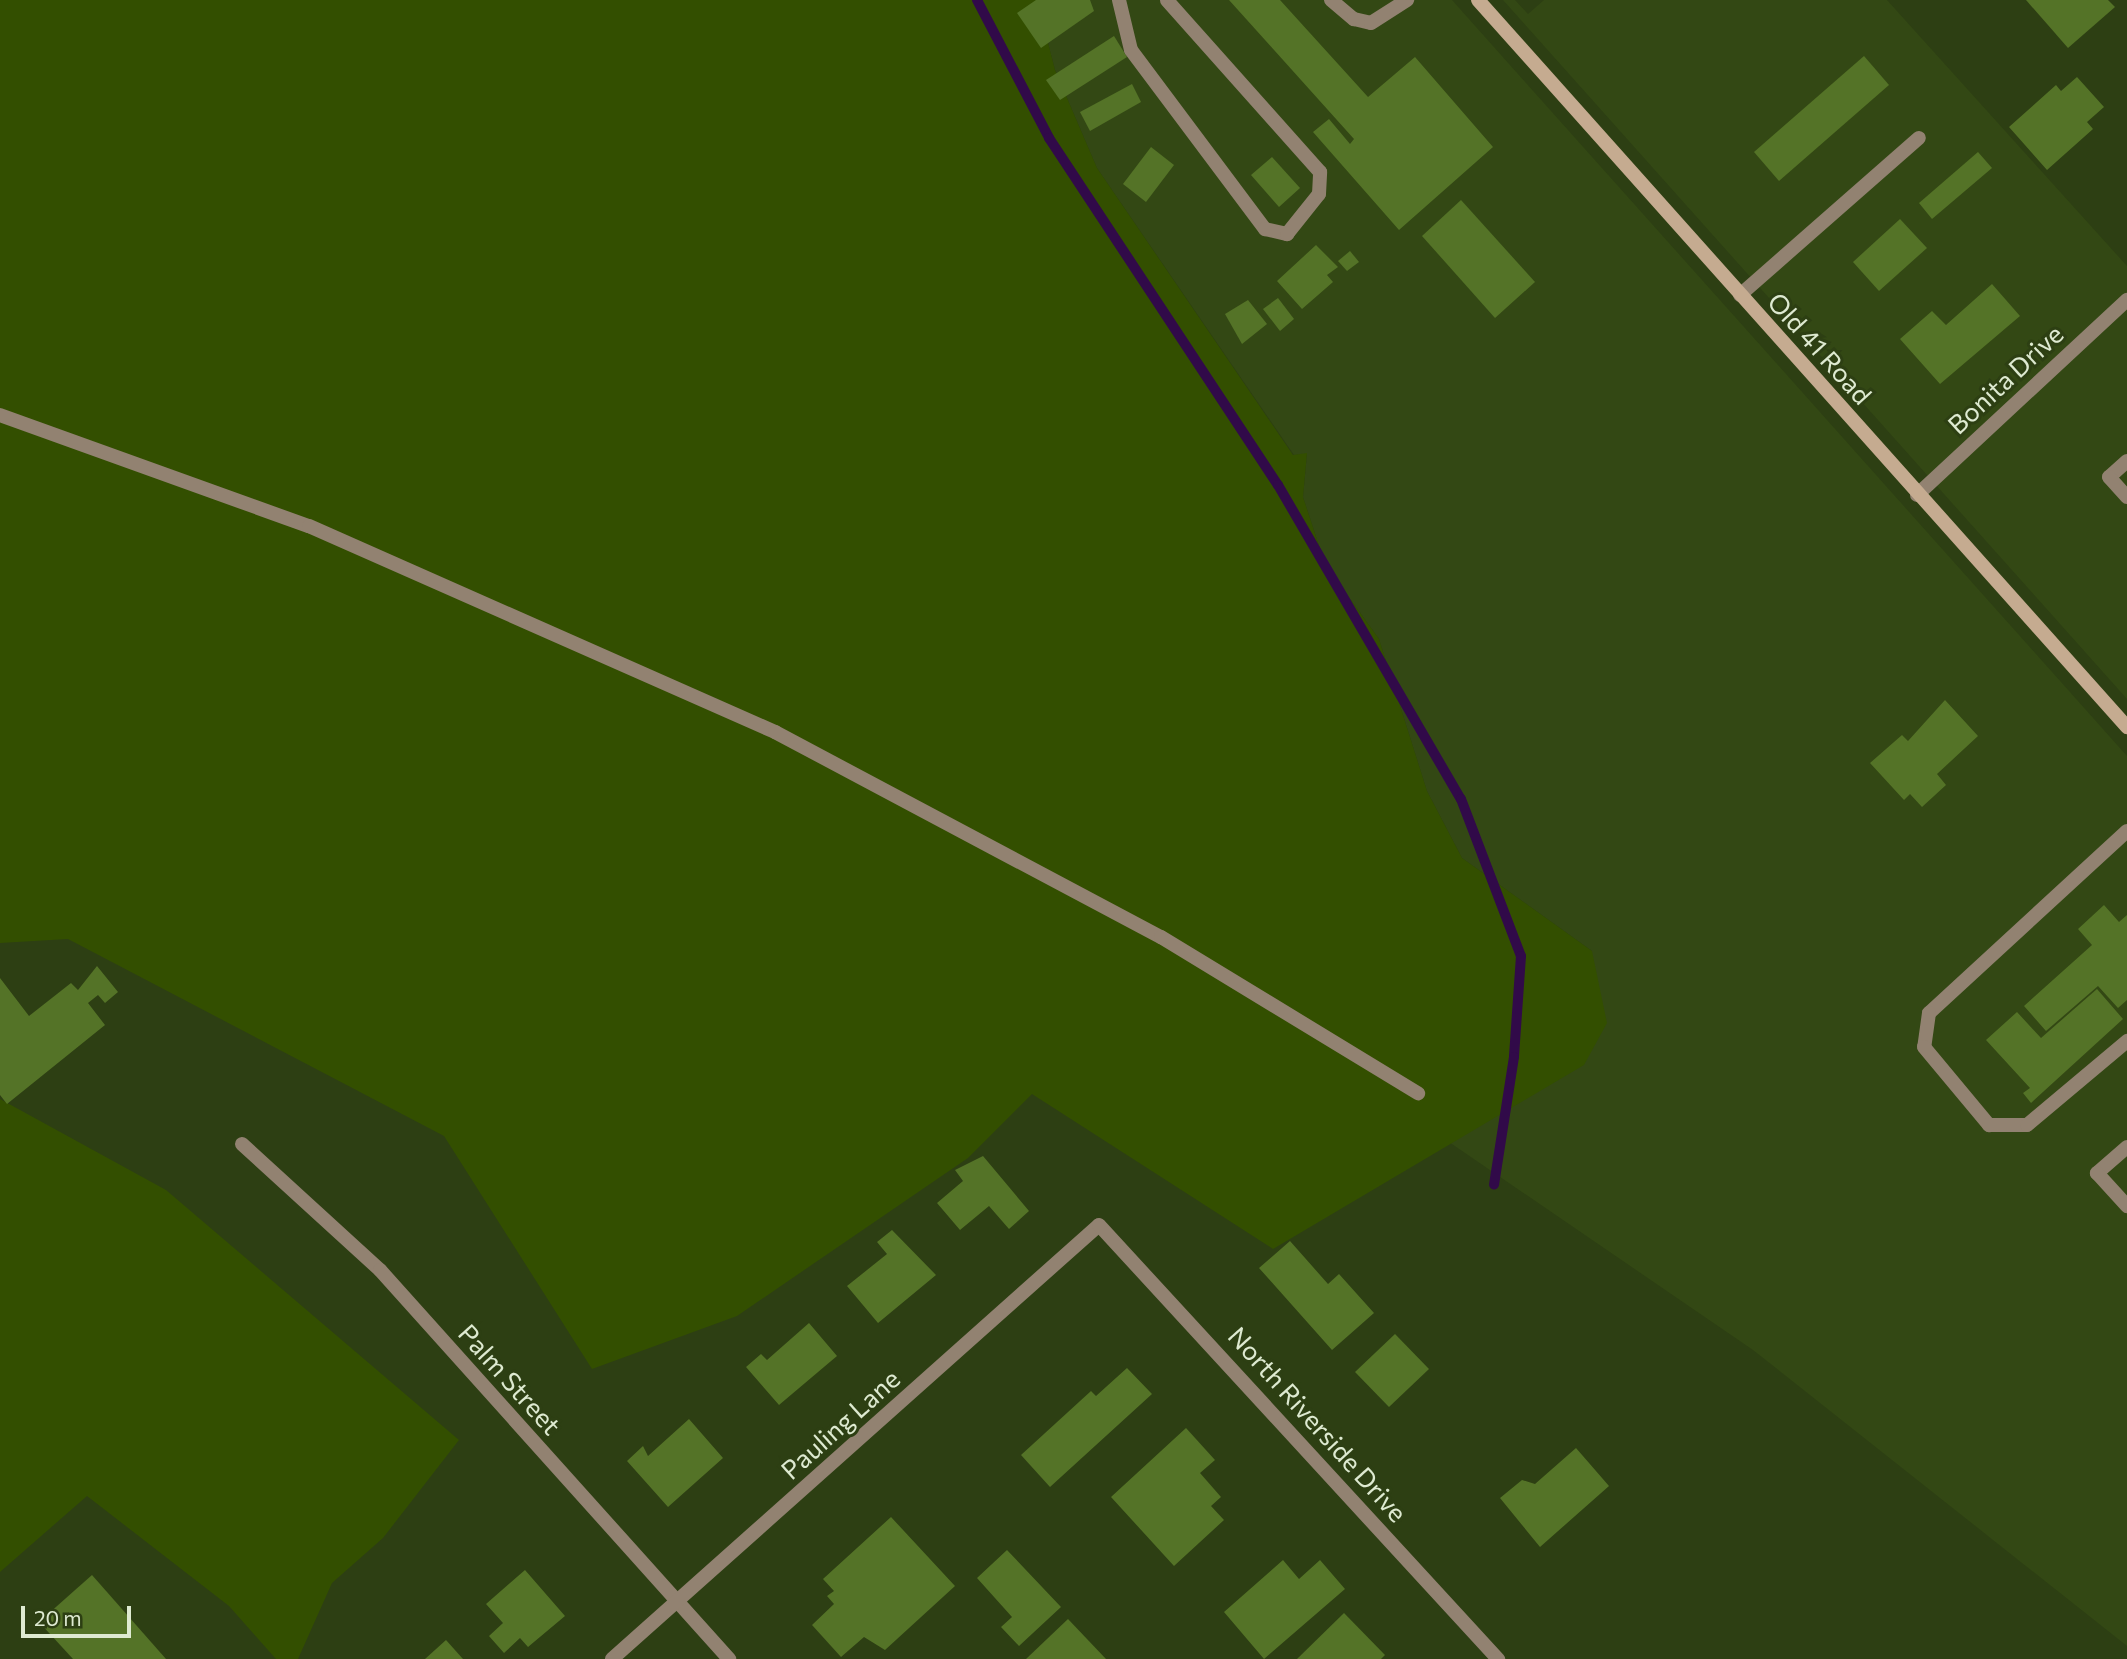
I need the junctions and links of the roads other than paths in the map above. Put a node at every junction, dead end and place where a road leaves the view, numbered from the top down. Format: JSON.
{"nodes":[{"id":1,"x":1119,"y":0,"type":"edge"},
{"id":2,"x":1167,"y":0,"type":"edge"},
{"id":3,"x":1331,"y":0,"type":"edge"},
{"id":4,"x":1407,"y":0,"type":"edge"},
{"id":5,"x":1478,"y":0,"type":"edge"},
{"id":6,"x":1919,"y":138,"type":"dead end"},
{"id":7,"x":1740,"y":295,"type":"junction"},
{"id":8,"x":2127,"y":300,"type":"edge"},
{"id":9,"x":0,"y":415,"type":"edge"},
{"id":10,"x":2127,"y":461,"type":"edge"},
{"id":11,"x":1917,"y":495,"type":"junction"},
{"id":12,"x":2127,"y":497,"type":"edge"},
{"id":13,"x":2127,"y":727,"type":"edge"},
{"id":14,"x":2127,"y":831,"type":"edge"},
{"id":15,"x":2127,"y":1041,"type":"edge"},
{"id":16,"x":1418,"y":1093,"type":"dead end"},
{"id":17,"x":242,"y":1144,"type":"dead end"},
{"id":18,"x":2127,"y":1147,"type":"edge"},
{"id":19,"x":2127,"y":1206,"type":"edge"},
{"id":20,"x":1100,"y":1225,"type":"joint"},
{"id":21,"x":677,"y":1601,"type":"junction"},
{"id":22,"x":612,"y":1659,"type":"edge"},
{"id":23,"x":729,"y":1659,"type":"edge"},
{"id":24,"x":1498,"y":1659,"type":"edge"}],
"edges":[{"from":1,"to":2,"type":"street"},
{"from":3,"to":4,"type":"street"},
{"from":5,"to":7,"type":"street","name":"Old 41 Road"},
{"from":6,"to":7,"type":"street"},
{"from":7,"to":11,"type":"street","name":"Old 41 Road"},
{"from":8,"to":11,"type":"street","name":"Bonita Drive"},
{"from":9,"to":16,"type":"street"},
{"from":10,"to":12,"type":"street"},
{"from":11,"to":13,"type":"street","name":"Old 41 Road"},
{"from":14,"to":15,"type":"street"},
{"from":17,"to":21,"type":"street","name":"Palm Street"},
{"from":18,"to":19,"type":"street"},
{"from":20,"to":21,"type":"street","name":"Pauling Lane"},
{"from":20,"to":24,"type":"street","name":"North Riverside Drive"},
{"from":21,"to":22,"type":"street","name":"Pauling Lane"},
{"from":21,"to":23,"type":"street","name":"Palm Street"}]}
